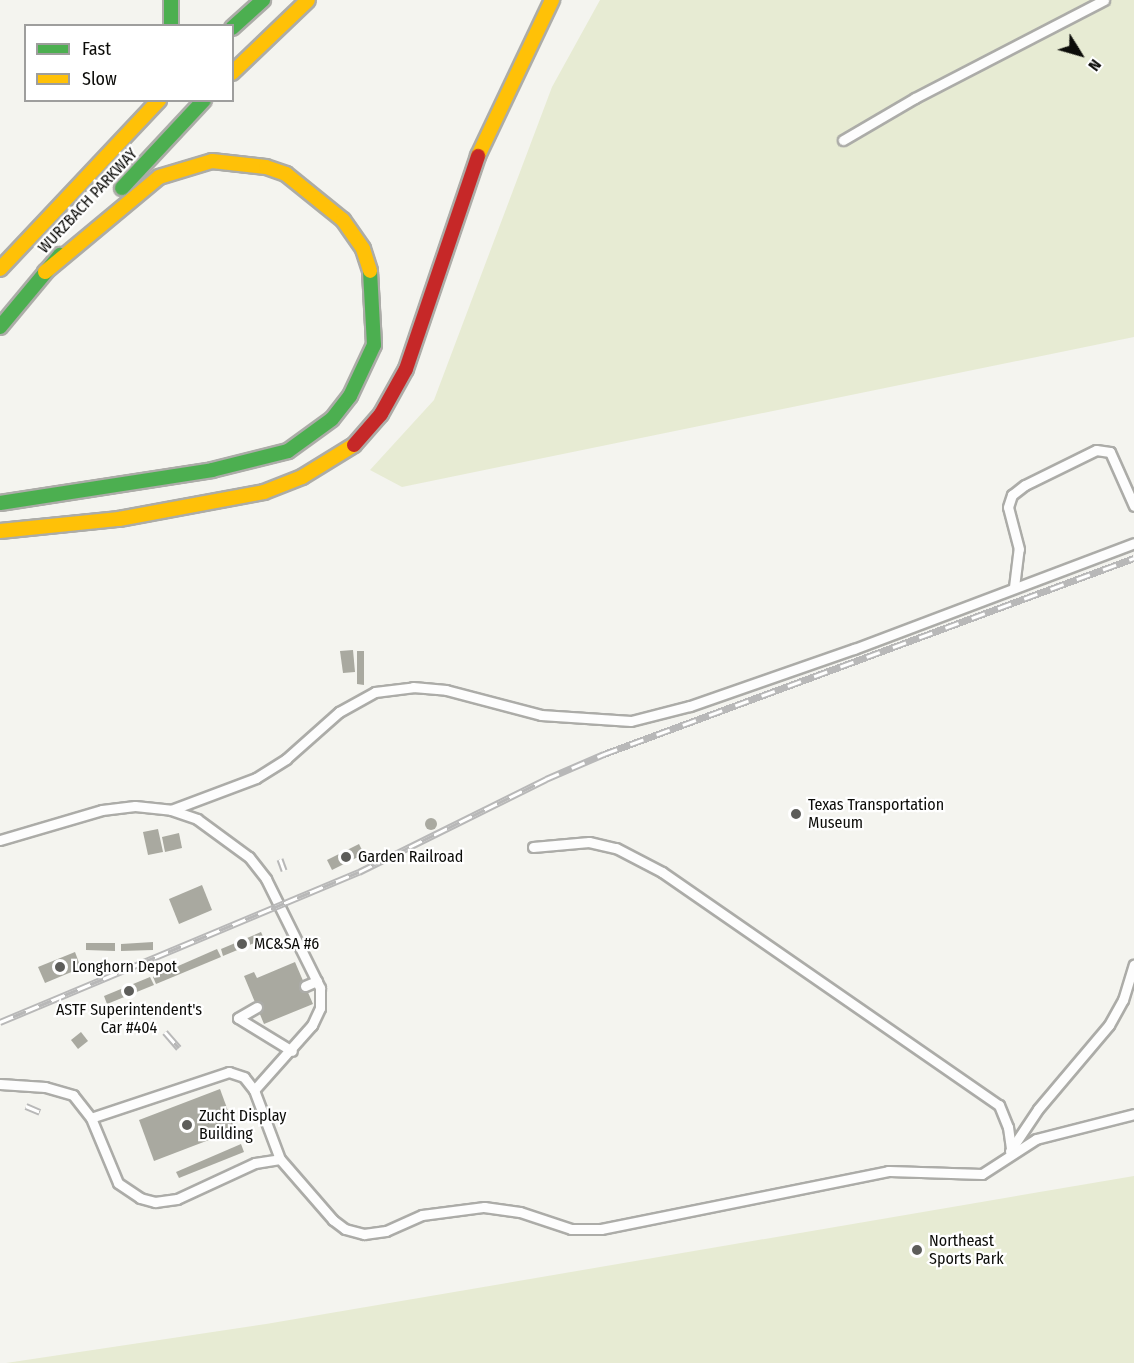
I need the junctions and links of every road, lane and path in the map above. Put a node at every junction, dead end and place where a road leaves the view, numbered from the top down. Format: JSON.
{"nodes":[{"id":1,"x":171,"y":0,"type":"edge"},
{"id":2,"x":263,"y":0,"type":"edge"},
{"id":3,"x":308,"y":0,"type":"edge"},
{"id":4,"x":552,"y":0,"type":"edge"},
{"id":5,"x":1104,"y":0,"type":"edge"},
{"id":6,"x":171,"y":24,"type":"edge"},
{"id":7,"x":234,"y":26,"type":"edge"},
{"id":8,"x":234,"y":71,"type":"edge"},
{"id":9,"x":145,"y":102,"type":"edge"},
{"id":10,"x":157,"y":102,"type":"edge"},
{"id":11,"x":202,"y":102,"type":"edge"},
{"id":12,"x":134,"y":126,"type":"junction"},
{"id":13,"x":843,"y":140,"type":"dead end"},
{"id":14,"x":0,"y":269,"type":"edge"},
{"id":15,"x":45,"y":272,"type":"junction"},
{"id":16,"x":0,"y":327,"type":"edge"},
{"id":17,"x":0,"y":503,"type":"edge"},
{"id":18,"x":1134,"y":506,"type":"edge"},
{"id":19,"x":0,"y":531,"type":"edge"},
{"id":20,"x":1134,"y":543,"type":"edge"},
{"id":21,"x":1014,"y":587,"type":"junction"},
{"id":22,"x":171,"y":810,"type":"junction"},
{"id":23,"x":0,"y":840,"type":"edge"},
{"id":24,"x":533,"y":847,"type":"dead end"},
{"id":25,"x":1134,"y":965,"type":"edge"},
{"id":26,"x":317,"y":981,"type":"junction"},
{"id":27,"x":305,"y":986,"type":"dead end"},
{"id":28,"x":257,"y":1007,"type":"dead end"},
{"id":29,"x":292,"y":1051,"type":"junction"},
{"id":30,"x":0,"y":1084,"type":"edge"},
{"id":31,"x":254,"y":1090,"type":"junction"},
{"id":32,"x":1134,"y":1114,"type":"edge"},
{"id":33,"x":91,"y":1118,"type":"junction"},
{"id":34,"x":1011,"y":1149,"type":"junction"},
{"id":35,"x":280,"y":1159,"type":"junction"},
{"id":36,"x":1004,"y":1159,"type":"junction"}],
"edges":[{"from":1,"to":6,"type":"highway"},
{"from":2,"to":7,"type":"highway"},
{"from":3,"to":8,"type":"highway"},
{"from":4,"to":19,"type":"highway"},
{"from":5,"to":13,"type":"lane"},
{"from":9,"to":12,"type":"highway"},
{"from":10,"to":12,"type":"highway","name":"WURZBACH PARKWAY"},
{"from":11,"to":15,"type":"highway","name":"WURZBACH PARKWAY"},
{"from":12,"to":14,"type":"highway","name":"WURZBACH PARKWAY"},
{"from":15,"to":16,"type":"highway","name":"WURZBACH PARKWAY"},
{"from":15,"to":17,"type":"highway"},
{"from":18,"to":21,"type":"lane"},
{"from":20,"to":21,"type":"lane"},
{"from":21,"to":22,"type":"lane"},
{"from":22,"to":23,"type":"lane"},
{"from":22,"to":26,"type":"lane"},
{"from":24,"to":34,"type":"lane"},
{"from":25,"to":34,"type":"lane"},
{"from":26,"to":27,"type":"lane"},
{"from":26,"to":29,"type":"lane"},
{"from":28,"to":29,"type":"lane"},
{"from":29,"to":31,"type":"lane"},
{"from":30,"to":33,"type":"lane"},
{"from":31,"to":33,"type":"lane"},
{"from":31,"to":35,"type":"lane"},
{"from":32,"to":36,"type":"lane"},
{"from":33,"to":35,"type":"lane"},
{"from":34,"to":36,"type":"lane"},
{"from":35,"to":36,"type":"lane"}]}
